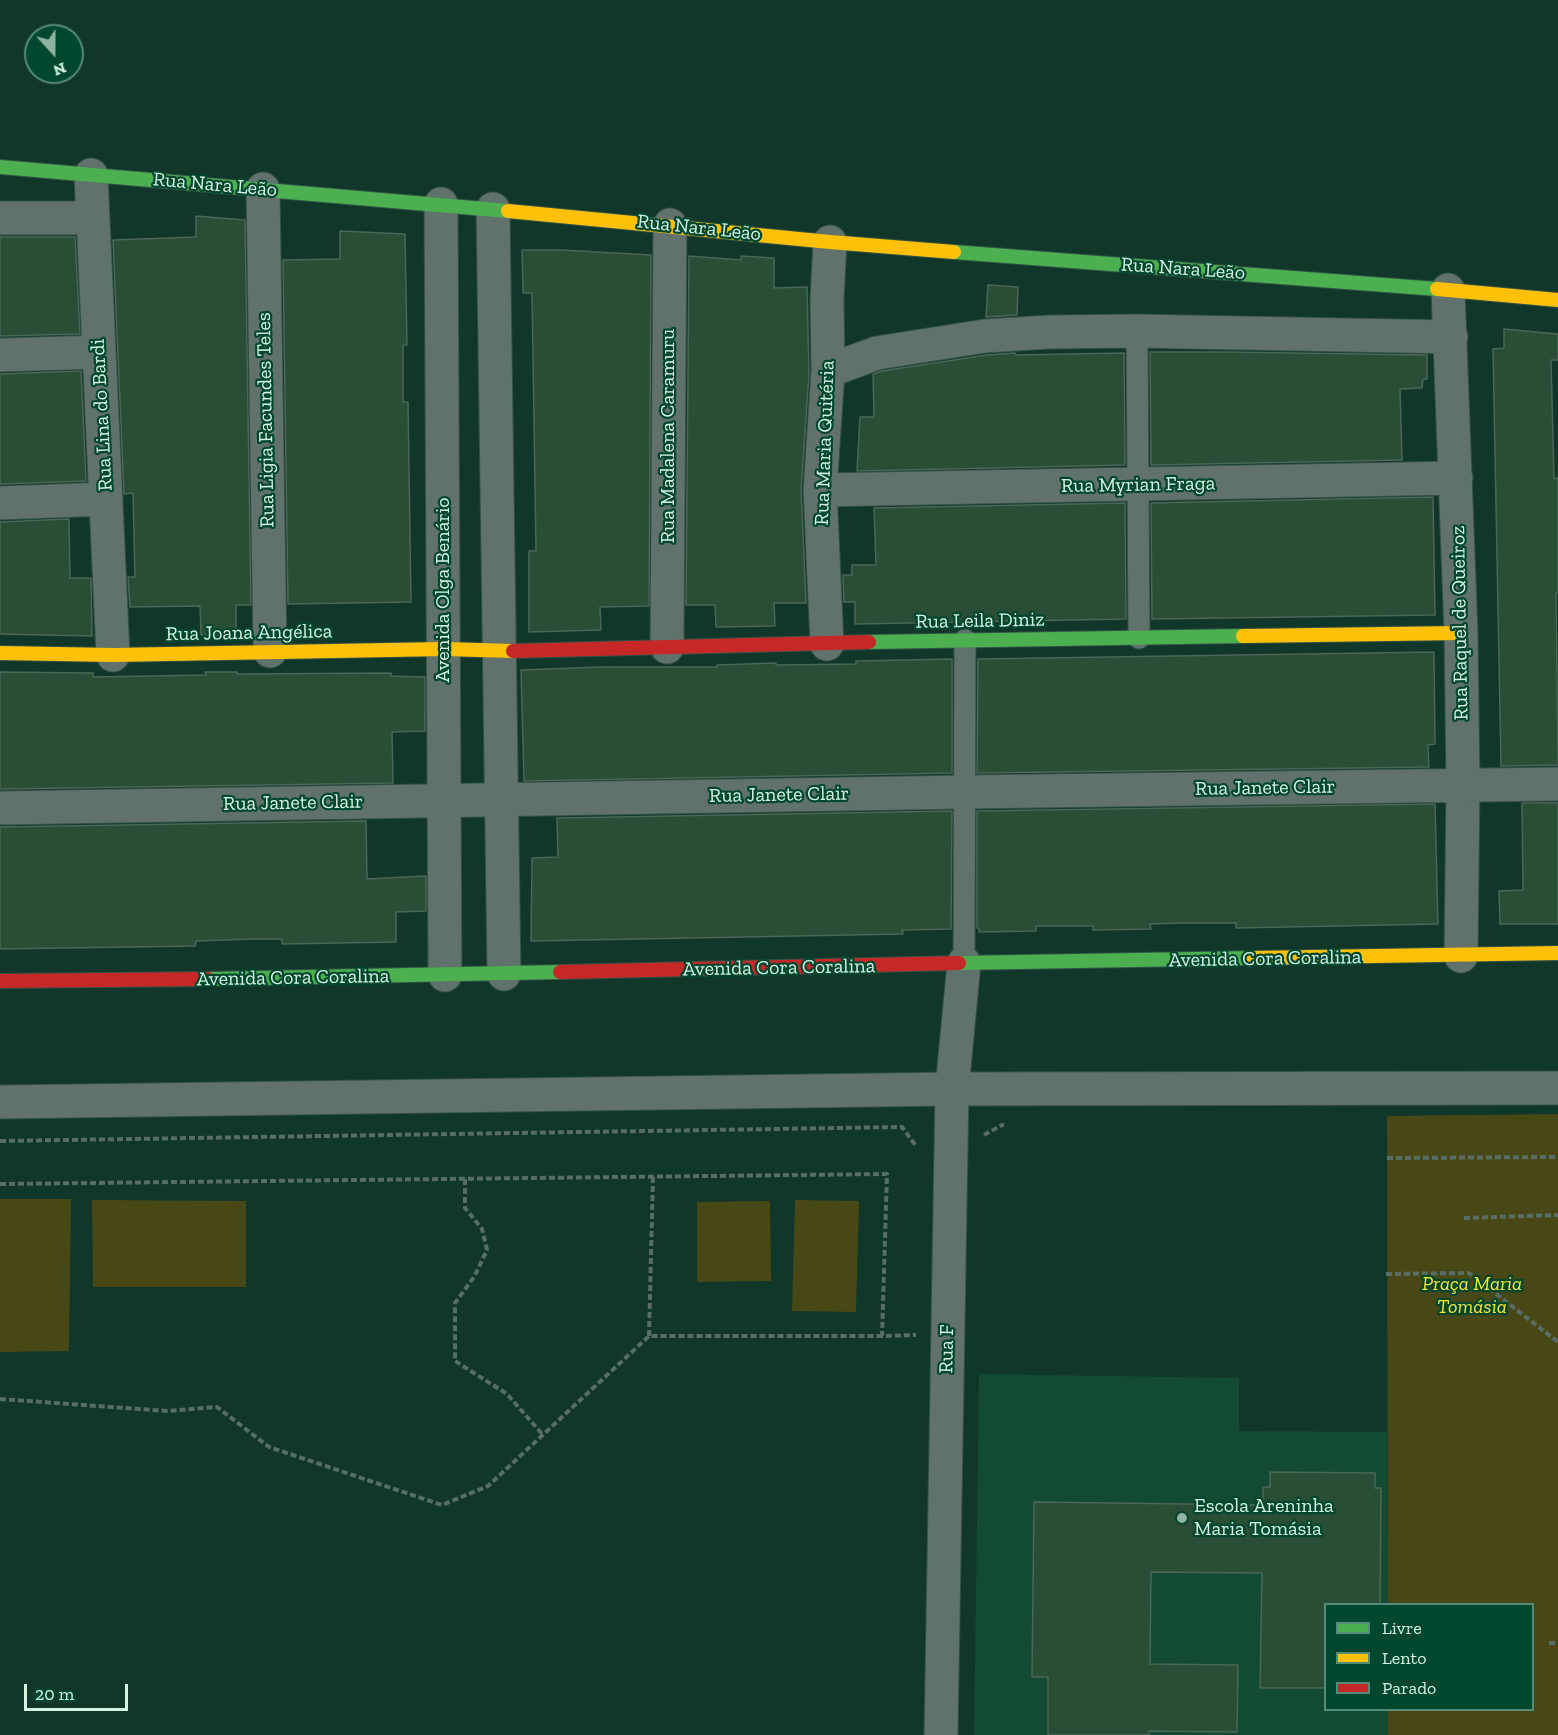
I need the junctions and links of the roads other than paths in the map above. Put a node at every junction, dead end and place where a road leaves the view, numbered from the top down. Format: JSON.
{"nodes":[{"id":1,"x":0,"y":167,"type":"edge"},
{"id":2,"x":91,"y":175,"type":"junction"},
{"id":3,"x":263,"y":189,"type":"junction"},
{"id":4,"x":441,"y":204,"type":"junction"},
{"id":5,"x":494,"y":209,"type":"junction"},
{"id":6,"x":0,"y":218,"type":"edge"},
{"id":7,"x":93,"y":218,"type":"junction"},
{"id":8,"x":670,"y":225,"type":"junction"},
{"id":9,"x":830,"y":242,"type":"junction"},
{"id":10,"x":1449,"y":290,"type":"junction"},
{"id":11,"x":1558,"y":300,"type":"edge"},
{"id":12,"x":1137,"y":331,"type":"junction"},
{"id":13,"x":1451,"y":336,"type":"junction"},
{"id":14,"x":99,"y":352,"type":"junction"},
{"id":15,"x":0,"y":355,"type":"edge"},
{"id":16,"x":828,"y":371,"type":"junction"},
{"id":17,"x":1456,"y":478,"type":"junction"},
{"id":18,"x":1138,"y":486,"type":"junction"},
{"id":19,"x":820,"y":490,"type":"junction"},
{"id":20,"x":106,"y":499,"type":"junction"},
{"id":21,"x":0,"y":503,"type":"edge"},
{"id":22,"x":1461,"y":633,"type":"junction"},
{"id":23,"x":1139,"y":638,"type":"junction"},
{"id":24,"x":965,"y":640,"type":"junction"},
{"id":25,"x":827,"y":644,"type":"junction"},
{"id":26,"x":667,"y":647,"type":"junction"},
{"id":27,"x":444,"y":649,"type":"junction"},
{"id":28,"x":270,"y":651,"type":"junction"},
{"id":29,"x":500,"y":651,"type":"junction"},
{"id":30,"x":0,"y":653,"type":"edge"},
{"id":31,"x":113,"y":655,"type":"junction"},
{"id":32,"x":1558,"y":784,"type":"edge"},
{"id":33,"x":1463,"y":785,"type":"junction"},
{"id":34,"x":964,"y":792,"type":"junction"},
{"id":35,"x":501,"y":799,"type":"junction"},
{"id":36,"x":444,"y":800,"type":"junction"},
{"id":37,"x":0,"y":808,"type":"edge"},
{"id":38,"x":1558,"y":953,"type":"edge"},
{"id":39,"x":1461,"y":956,"type":"junction"},
{"id":40,"x":964,"y":963,"type":"junction"},
{"id":41,"x":504,"y":974,"type":"junction"},
{"id":42,"x":445,"y":975,"type":"junction"},
{"id":43,"x":0,"y":981,"type":"edge"},
{"id":44,"x":1558,"y":1088,"type":"edge"},
{"id":45,"x":952,"y":1089,"type":"junction"},
{"id":46,"x":0,"y":1102,"type":"edge"},
{"id":47,"x":941,"y":1735,"type":"edge"}],
"edges":[{"from":1,"to":2,"type":"street","name":"Rua Nara Leão"},
{"from":2,"to":3,"type":"street","name":"Rua Nara Leão"},
{"from":2,"to":7,"type":"street","name":"Rua Lina do Bardi"},
{"from":3,"to":4,"type":"street","name":"Rua Nara Leão"},
{"from":3,"to":28,"type":"street","name":"Rua Ligia Facundes Teles"},
{"from":4,"to":5,"type":"street","name":"Rua Nara Leão"},
{"from":4,"to":27,"type":"street","name":"Avenida Olga Benário"},
{"from":5,"to":8,"type":"street","name":"Rua Nara Leão"},
{"from":5,"to":29,"type":"street"},
{"from":6,"to":7,"type":"street"},
{"from":7,"to":14,"type":"street","name":"Rua Lina do Bardi"},
{"from":8,"to":9,"type":"street","name":"Rua Nara Leão"},
{"from":8,"to":26,"type":"street","name":"Rua Madalena Caramuru"},
{"from":9,"to":10,"type":"street","name":"Rua Nara Leão"},
{"from":9,"to":16,"type":"street","name":"Rua Maria Quitéria"},
{"from":10,"to":11,"type":"street","name":"Rua Nara Leão"},
{"from":10,"to":13,"type":"street","name":"Rua Raquel de Queiroz"},
{"from":12,"to":13,"type":"street"},
{"from":12,"to":16,"type":"street"},
{"from":12,"to":18,"type":"lane"},
{"from":13,"to":17,"type":"street","name":"Rua Raquel de Queiroz"},
{"from":14,"to":15,"type":"street"},
{"from":14,"to":20,"type":"street","name":"Rua Lina do Bardi"},
{"from":16,"to":19,"type":"street","name":"Rua Maria Quitéria"},
{"from":17,"to":18,"type":"street","name":"Rua Myrian Fraga"},
{"from":17,"to":22,"type":"street","name":"Rua Raquel de Queiroz"},
{"from":18,"to":19,"type":"street","name":"Rua Myrian Fraga"},
{"from":18,"to":23,"type":"lane"},
{"from":19,"to":25,"type":"street","name":"Rua Maria Quitéria"},
{"from":20,"to":21,"type":"street"},
{"from":20,"to":31,"type":"street","name":"Rua Lina do Bardi"},
{"from":22,"to":23,"type":"street","name":"Rua Leila Diniz"},
{"from":22,"to":33,"type":"street","name":"Rua Raquel de Queiroz"},
{"from":23,"to":24,"type":"street","name":"Rua Leila Diniz"},
{"from":24,"to":25,"type":"street","name":"Rua Leila Diniz"},
{"from":24,"to":34,"type":"lane"},
{"from":25,"to":26,"type":"street","name":"Rua Leila Diniz"},
{"from":26,"to":29,"type":"street","name":"Rua Leila Diniz"},
{"from":27,"to":28,"type":"street","name":"Rua Joana Angélica"},
{"from":27,"to":29,"type":"street","name":"Rua Joana Angélica"},
{"from":27,"to":36,"type":"street","name":"Avenida Olga Benário"},
{"from":28,"to":31,"type":"street","name":"Rua Joana Angélica"},
{"from":29,"to":35,"type":"street"},
{"from":30,"to":31,"type":"street","name":"Rua Joana Angélica"},
{"from":32,"to":33,"type":"street","name":"Rua Janete Clair"},
{"from":33,"to":34,"type":"street","name":"Rua Janete Clair"},
{"from":33,"to":39,"type":"street","name":"Rua Raquel de Queiroz"},
{"from":34,"to":35,"type":"street","name":"Rua Janete Clair"},
{"from":34,"to":40,"type":"lane"},
{"from":35,"to":36,"type":"street","name":"Rua Janete Clair"},
{"from":35,"to":41,"type":"street"},
{"from":36,"to":37,"type":"street","name":"Rua Janete Clair"},
{"from":36,"to":42,"type":"street","name":"Avenida Olga Benário"},
{"from":38,"to":39,"type":"street","name":"Avenida Cora Coralina"},
{"from":39,"to":40,"type":"street","name":"Avenida Cora Coralina"},
{"from":40,"to":41,"type":"street","name":"Avenida Cora Coralina"},
{"from":40,"to":45,"type":"street","name":"Rua F"},
{"from":41,"to":42,"type":"street","name":"Avenida Cora Coralina"},
{"from":42,"to":43,"type":"street","name":"Avenida Cora Coralina"},
{"from":44,"to":45,"type":"street"},
{"from":45,"to":46,"type":"street"},
{"from":45,"to":47,"type":"street","name":"Rua F"}]}
